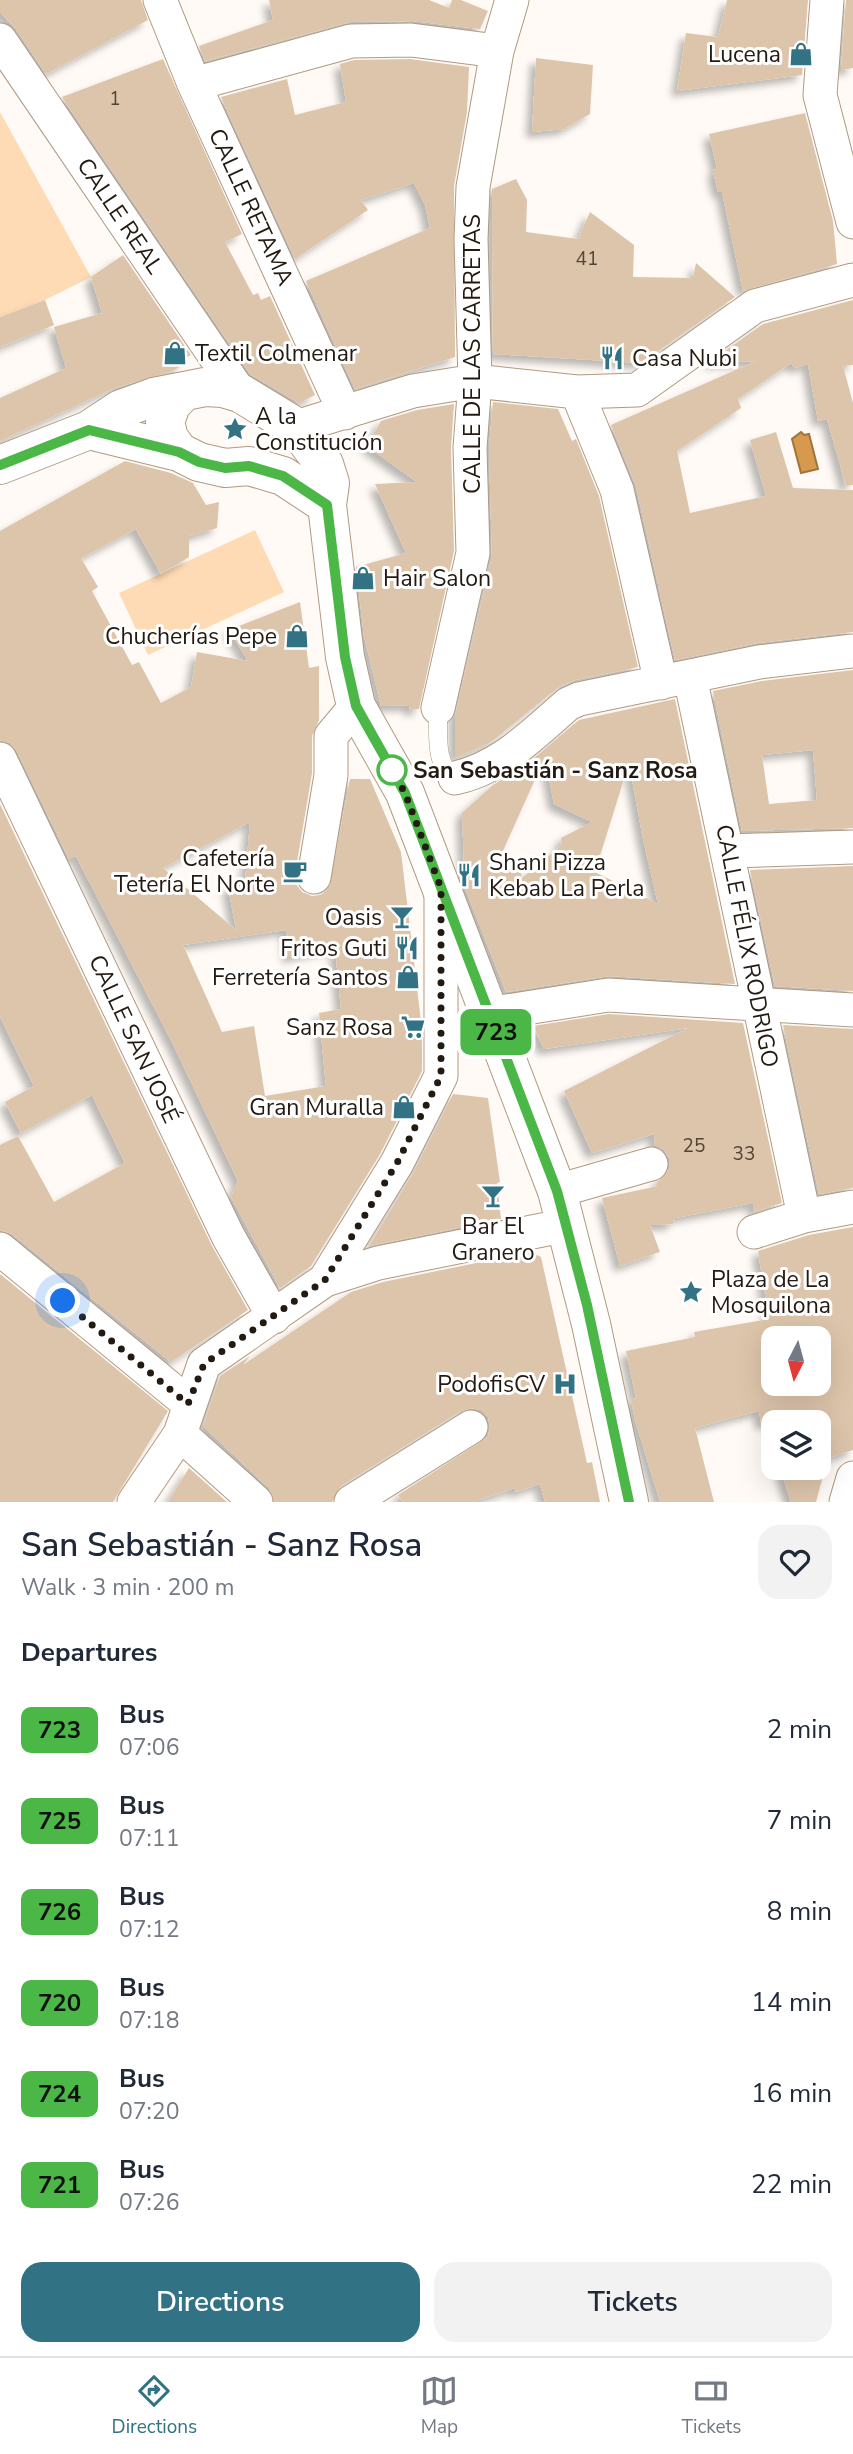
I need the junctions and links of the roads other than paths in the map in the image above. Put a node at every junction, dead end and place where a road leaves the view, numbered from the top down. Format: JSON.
{"nodes":[{"id":1,"x":160,"y":0,"type":"edge"},
{"id":2,"x":512,"y":0,"type":"edge"},
{"id":3,"x":827,"y":0,"type":"edge"},
{"id":4,"x":0,"y":40,"type":"edge"},
{"id":5,"x":498,"y":51,"type":"junction"},
{"id":6,"x":194,"y":84,"type":"junction"},
{"id":7,"x":853,"y":222,"type":"edge"},
{"id":8,"x":853,"y":279,"type":"edge"},
{"id":9,"x":475,"y":381,"type":"junction"},
{"id":10,"x":184,"y":391,"type":"junction"},
{"id":11,"x":577,"y":391,"type":"junction"},
{"id":12,"x":248,"y":399,"type":"junction"},
{"id":13,"x":345,"y":413,"type":"junction"},
{"id":14,"x":296,"y":427,"type":"junction"},
{"id":15,"x":89,"y":430,"type":"junction"},
{"id":16,"x":179,"y":452,"type":"junction"},
{"id":17,"x":0,"y":466,"type":"edge"},
{"id":18,"x":249,"y":466,"type":"junction"},
{"id":19,"x":327,"y":505,"type":"junction"},
{"id":20,"x":853,"y":650,"type":"edge"},
{"id":21,"x":675,"y":680,"type":"junction"},
{"id":22,"x":356,"y":706,"type":"junction"},
{"id":23,"x":438,"y":708,"type":"joint"},
{"id":24,"x":0,"y":759,"type":"edge"},
{"id":25,"x":455,"y":778,"type":"joint"},
{"id":26,"x":853,"y":847,"type":"edge"},
{"id":27,"x":729,"y":851,"type":"junction"},
{"id":28,"x":314,"y":877,"type":"dead end"},
{"id":29,"x":441,"y":888,"type":"junction"},
{"id":30,"x":757,"y":1004,"type":"junction"},
{"id":31,"x":853,"y":1010,"type":"edge"},
{"id":32,"x":488,"y":1014,"type":"junction"},
{"id":33,"x":651,"y":1164,"type":"dead end"},
{"id":34,"x":853,"y":1207,"type":"edge"},
{"id":35,"x":562,"y":1208,"type":"junction"},
{"id":36,"x":804,"y":1216,"type":"junction"},
{"id":37,"x":754,"y":1232,"type":"dead end"},
{"id":38,"x":0,"y":1249,"type":"edge"},
{"id":39,"x":325,"y":1280,"type":"junction"},
{"id":40,"x":274,"y":1317,"type":"junction"},
{"id":41,"x":184,"y":1419,"type":"junction"},
{"id":42,"x":471,"y":1427,"type":"dead end"},
{"id":43,"x":853,"y":1478,"type":"edge"},
{"id":44,"x":134,"y":1502,"type":"edge"},
{"id":45,"x":256,"y":1502,"type":"edge"},
{"id":46,"x":351,"y":1502,"type":"edge"},
{"id":47,"x":629,"y":1502,"type":"edge"},
{"id":48,"x":846,"y":1502,"type":"edge"}],
"edges":[{"from":1,"to":6,"type":"street","name":"CALLE RETAMA"},
{"from":2,"to":5,"type":"street","name":"CALLE DE LAS CARRETAS"},
{"from":3,"to":7,"type":"street"},
{"from":4,"to":12,"type":"street","name":"CALLE REAL"},
{"from":5,"to":6,"type":"street"},
{"from":5,"to":9,"type":"street","name":"CALLE DE LAS CARRETAS"},
{"from":6,"to":13,"type":"street","name":"CALLE RETAMA"},
{"from":8,"to":11,"type":"street"},
{"from":9,"to":11,"type":"street"},
{"from":9,"to":13,"type":"street"},
{"from":9,"to":23,"type":"street","name":"CALLE DE LAS CARRETAS"},
{"from":10,"to":12,"type":"street"},
{"from":10,"to":15,"type":"street"},
{"from":10,"to":16,"type":"street"},
{"from":11,"to":21,"type":"street","name":"CALLE FÉLIX RODRIGO"},
{"from":12,"to":14,"type":"street"},
{"from":12,"to":18,"type":"street"},
{"from":13,"to":14,"type":"street"},
{"from":14,"to":19,"type":"street"},
{"from":15,"to":16,"type":"street"},
{"from":15,"to":17,"type":"street"},
{"from":16,"to":18,"type":"street"},
{"from":18,"to":19,"type":"street"},
{"from":19,"to":22,"type":"street"},
{"from":20,"to":21,"type":"street"},
{"from":21,"to":25,"type":"street"},
{"from":21,"to":27,"type":"street","name":"CALLE FÉLIX RODRIGO"},
{"from":22,"to":28,"type":"street"},
{"from":22,"to":29,"type":"street"},
{"from":23,"to":25,"type":"lane"},
{"from":24,"to":40,"type":"street","name":"CALLE SAN JOSÉ"},
{"from":26,"to":27,"type":"street"},
{"from":27,"to":30,"type":"street","name":"CALLE FÉLIX RODRIGO"},
{"from":29,"to":32,"type":"street"},
{"from":29,"to":39,"type":"street"},
{"from":30,"to":31,"type":"street"},
{"from":30,"to":32,"type":"street"},
{"from":30,"to":36,"type":"street","name":"CALLE FÉLIX RODRIGO"},
{"from":32,"to":35,"type":"street"},
{"from":33,"to":35,"type":"street"},
{"from":34,"to":36,"type":"street"},
{"from":35,"to":39,"type":"street"},
{"from":35,"to":47,"type":"street"},
{"from":36,"to":37,"type":"street"},
{"from":38,"to":41,"type":"street"},
{"from":39,"to":40,"type":"street"},
{"from":40,"to":41,"type":"street"},
{"from":41,"to":44,"type":"street"},
{"from":41,"to":45,"type":"street"},
{"from":42,"to":46,"type":"street"},
{"from":43,"to":48,"type":"street"}]}
